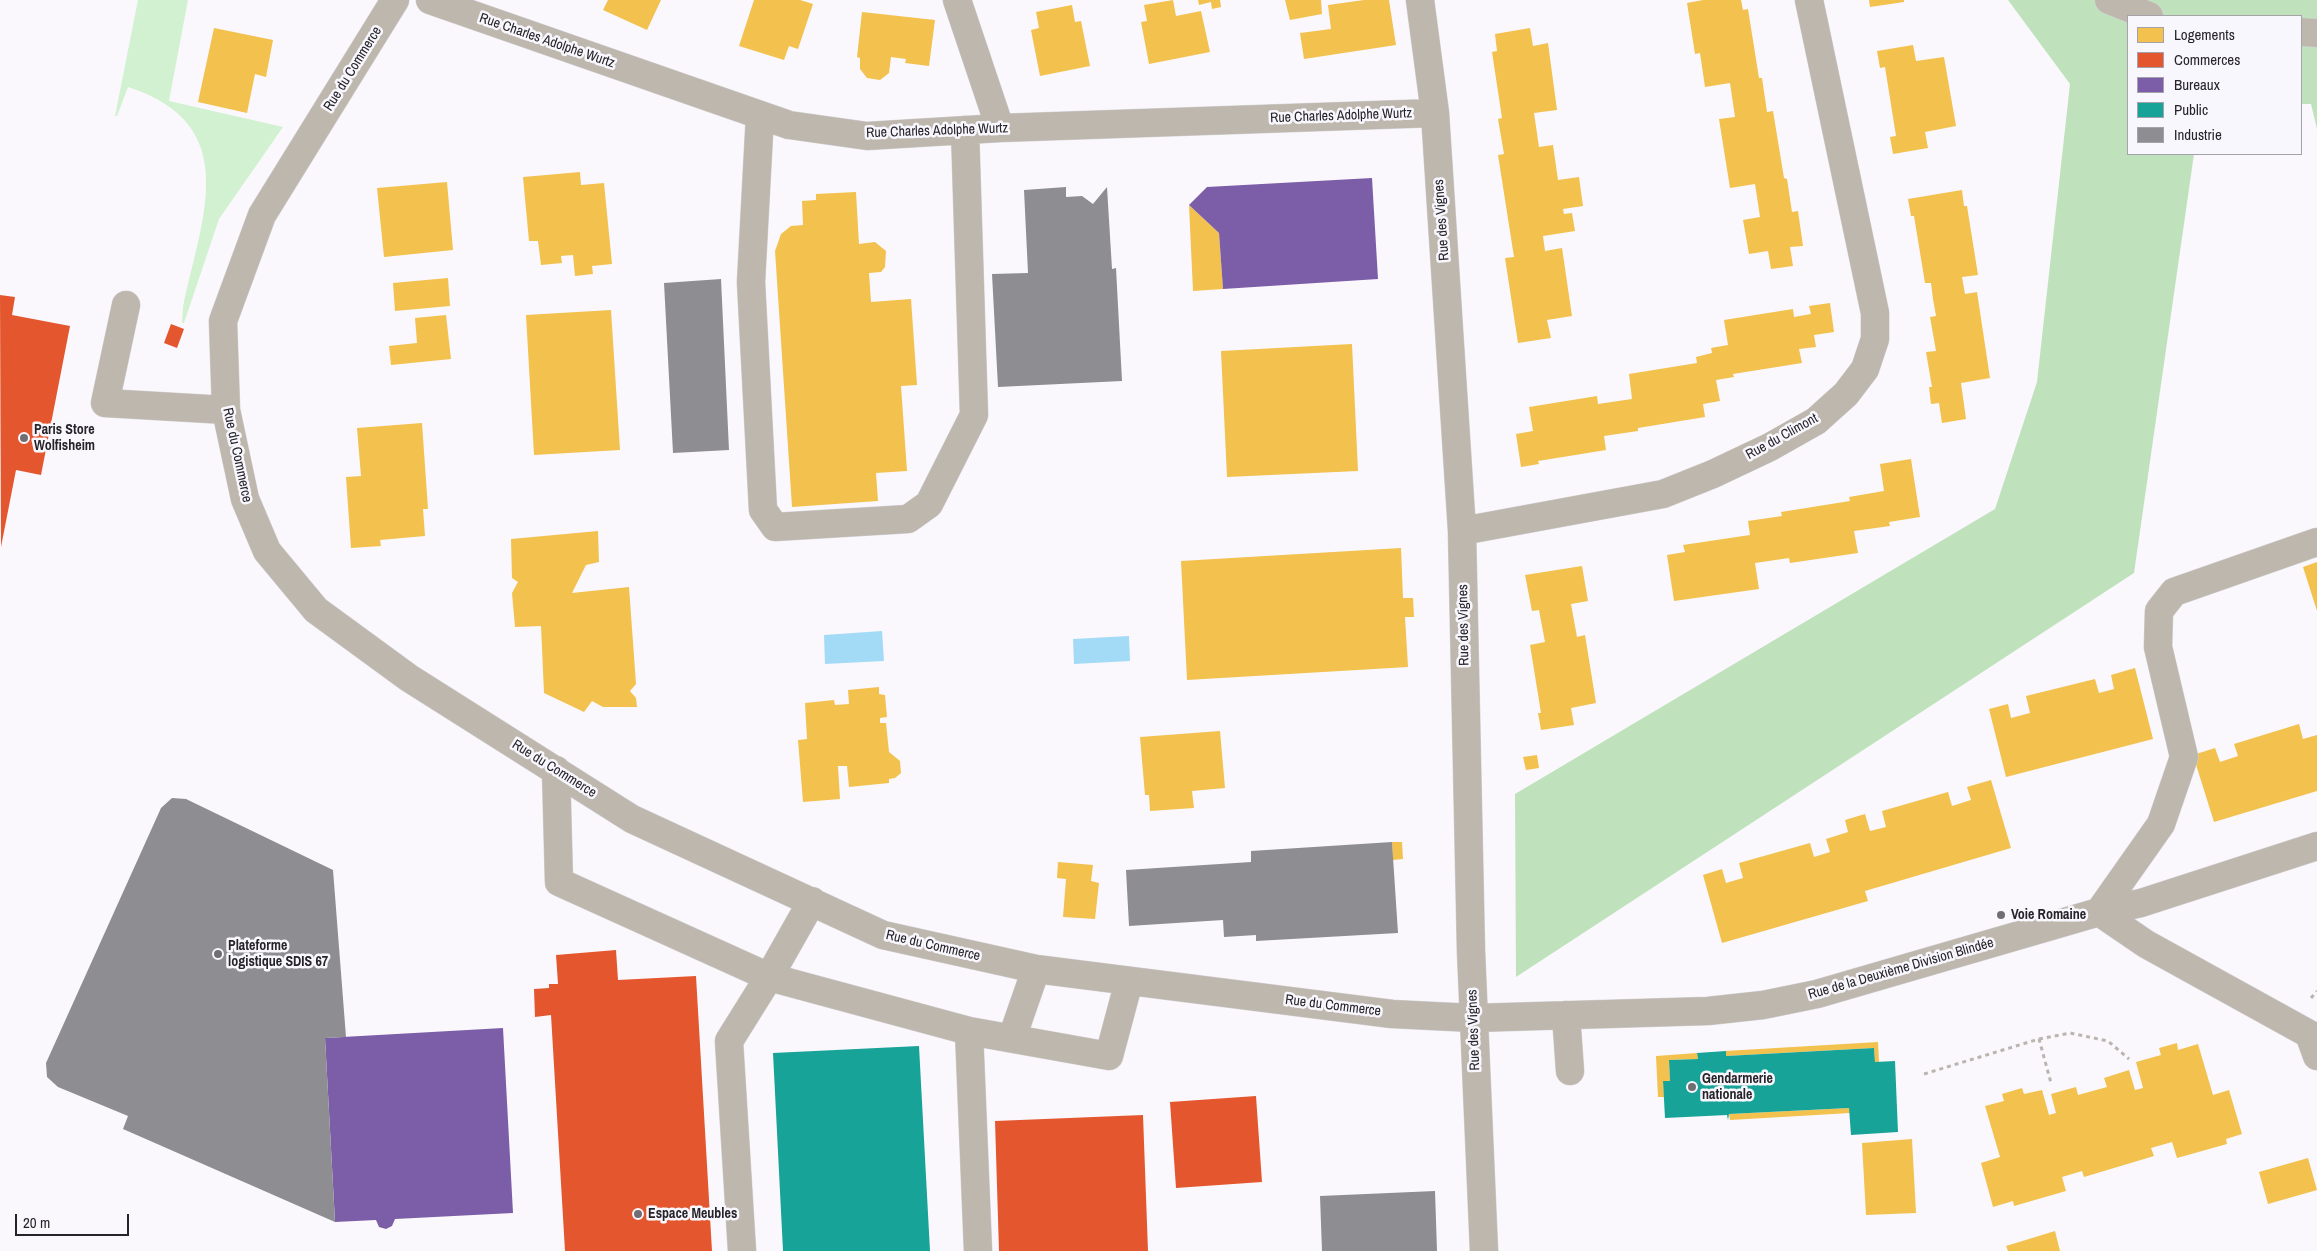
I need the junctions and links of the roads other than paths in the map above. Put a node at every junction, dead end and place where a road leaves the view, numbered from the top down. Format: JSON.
{"nodes":[{"id":1,"x":395,"y":0,"type":"edge"},
{"id":2,"x":430,"y":0,"type":"edge"},
{"id":3,"x":957,"y":0,"type":"edge"},
{"id":4,"x":1420,"y":0,"type":"edge"},
{"id":5,"x":1809,"y":0,"type":"edge"},
{"id":6,"x":2109,"y":0,"type":"edge"},
{"id":7,"x":2146,"y":15,"type":"edge"},
{"id":8,"x":2302,"y":32,"type":"edge"},
{"id":9,"x":2317,"y":33,"type":"edge"},
{"id":10,"x":1435,"y":113,"type":"junction"},
{"id":11,"x":760,"y":115,"type":"junction"},
{"id":12,"x":1000,"y":128,"type":"junction"},
{"id":13,"x":965,"y":130,"type":"junction"},
{"id":14,"x":126,"y":305,"type":"dead end"},
{"id":15,"x":226,"y":410,"type":"junction"},
{"id":16,"x":1462,"y":531,"type":"junction"},
{"id":17,"x":2317,"y":542,"type":"edge"},
{"id":18,"x":556,"y":770,"type":"junction"},
{"id":19,"x":2317,"y":846,"type":"edge"},
{"id":20,"x":812,"y":902,"type":"junction"},
{"id":21,"x":2099,"y":912,"type":"junction"},
{"id":22,"x":1036,"y":969,"type":"junction"},
{"id":23,"x":769,"y":978,"type":"junction"},
{"id":24,"x":1129,"y":981,"type":"junction"},
{"id":25,"x":1566,"y":1014,"type":"junction"},
{"id":26,"x":1473,"y":1018,"type":"junction"},
{"id":27,"x":969,"y":1031,"type":"junction"},
{"id":28,"x":1012,"y":1038,"type":"junction"},
{"id":29,"x":2317,"y":1056,"type":"edge"},
{"id":30,"x":1570,"y":1071,"type":"dead end"},
{"id":31,"x":742,"y":1251,"type":"edge"},
{"id":32,"x":978,"y":1251,"type":"edge"},
{"id":33,"x":1484,"y":1251,"type":"edge"}],
"edges":[{"from":1,"to":15,"type":"street","name":"Rue du Commerce"},
{"from":2,"to":11,"type":"street","name":"Rue Charles Adolphe Wurtz"},
{"from":3,"to":12,"type":"street"},
{"from":4,"to":10,"type":"street","name":"Rue des Vignes"},
{"from":5,"to":16,"type":"street","name":"Rue du Climont"},
{"from":6,"to":7,"type":"street"},
{"from":8,"to":9,"type":"street"},
{"from":10,"to":12,"type":"street","name":"Rue Charles Adolphe Wurtz"},
{"from":10,"to":16,"type":"street","name":"Rue des Vignes"},
{"from":11,"to":13,"type":"street","name":"Rue Charles Adolphe Wurtz"},
{"from":11,"to":13,"type":"street"},
{"from":12,"to":13,"type":"street","name":"Rue Charles Adolphe Wurtz"},
{"from":14,"to":15,"type":"street"},
{"from":15,"to":18,"type":"street","name":"Rue du Commerce"},
{"from":16,"to":26,"type":"street","name":"Rue des Vignes"},
{"from":17,"to":21,"type":"street"},
{"from":18,"to":20,"type":"street","name":"Rue du Commerce"},
{"from":18,"to":23,"type":"street"},
{"from":19,"to":21,"type":"street","name":"Rue de la Deuxième Division Blindée"},
{"from":20,"to":22,"type":"street","name":"Rue du Commerce"},
{"from":20,"to":23,"type":"street"},
{"from":21,"to":25,"type":"street","name":"Rue de la Deuxième Division Blindée"},
{"from":21,"to":29,"type":"street"},
{"from":22,"to":24,"type":"street","name":"Rue du Commerce"},
{"from":22,"to":28,"type":"street"},
{"from":23,"to":27,"type":"street"},
{"from":23,"to":31,"type":"street"},
{"from":24,"to":26,"type":"street","name":"Rue du Commerce"},
{"from":24,"to":28,"type":"street"},
{"from":25,"to":26,"type":"street","name":"Rue de la Deuxième Division Blindée"},
{"from":25,"to":30,"type":"street"},
{"from":26,"to":33,"type":"street","name":"Rue des Vignes"},
{"from":27,"to":28,"type":"street"},
{"from":27,"to":32,"type":"street"}]}
